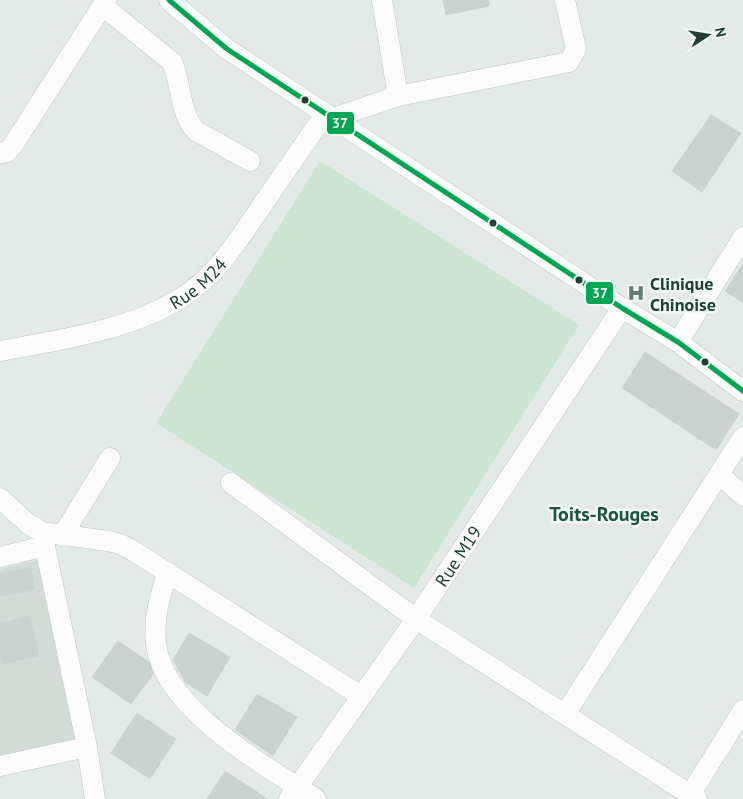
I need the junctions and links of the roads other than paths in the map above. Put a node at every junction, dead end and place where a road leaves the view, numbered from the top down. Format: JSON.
{"nodes":[{"id":1,"x":169,"y":0,"type":"edge"},
{"id":2,"x":382,"y":0,"type":"edge"},
{"id":3,"x":565,"y":0,"type":"edge"},
{"id":4,"x":104,"y":3,"type":"edge"},
{"id":5,"x":398,"y":96,"type":"junction"},
{"id":6,"x":329,"y":116,"type":"junction"},
{"id":7,"x":0,"y":153,"type":"edge"},
{"id":8,"x":250,"y":161,"type":"dead end"},
{"id":9,"x":743,"y":237,"type":"edge"},
{"id":10,"x":622,"y":308,"type":"junction"},
{"id":11,"x":678,"y":342,"type":"junction"},
{"id":12,"x":0,"y":351,"type":"edge"},
{"id":13,"x":743,"y":391,"type":"edge"},
{"id":14,"x":743,"y":437,"type":"edge"},
{"id":15,"x":110,"y":458,"type":"dead end"},
{"id":16,"x":719,"y":474,"type":"junction"},
{"id":17,"x":231,"y":483,"type":"dead end"},
{"id":18,"x":743,"y":496,"type":"edge"},
{"id":19,"x":0,"y":498,"type":"edge"},
{"id":20,"x":49,"y":538,"type":"junction"},
{"id":21,"x":0,"y":557,"type":"edge"},
{"id":22,"x":168,"y":572,"type":"junction"},
{"id":23,"x":416,"y":618,"type":"junction"},
{"id":24,"x":361,"y":696,"type":"junction"},
{"id":25,"x":743,"y":710,"type":"edge"},
{"id":26,"x":565,"y":714,"type":"junction"},
{"id":27,"x":87,"y":747,"type":"junction"},
{"id":28,"x":0,"y":766,"type":"edge"},
{"id":29,"x":293,"y":793,"type":"edge"},
{"id":30,"x":694,"y":797,"type":"edge"},
{"id":31,"x":95,"y":799,"type":"edge"},
{"id":32,"x":316,"y":799,"type":"edge"}],
"edges":[{"from":1,"to":6,"type":"street"},
{"from":2,"to":5,"type":"street"},
{"from":3,"to":5,"type":"street"},
{"from":4,"to":7,"type":"street"},
{"from":4,"to":8,"type":"street"},
{"from":5,"to":6,"type":"street"},
{"from":6,"to":10,"type":"street"},
{"from":6,"to":12,"type":"street","name":"Rue M24"},
{"from":9,"to":11,"type":"street"},
{"from":10,"to":11,"type":"street"},
{"from":10,"to":23,"type":"street","name":"Rue M19"},
{"from":11,"to":13,"type":"street"},
{"from":14,"to":16,"type":"street"},
{"from":15,"to":20,"type":"street"},
{"from":16,"to":18,"type":"street"},
{"from":16,"to":26,"type":"street"},
{"from":17,"to":23,"type":"street"},
{"from":19,"to":20,"type":"street"},
{"from":20,"to":21,"type":"street"},
{"from":20,"to":22,"type":"street"},
{"from":20,"to":27,"type":"street"},
{"from":22,"to":24,"type":"street"},
{"from":22,"to":29,"type":"street"},
{"from":23,"to":24,"type":"street","name":"Rue M19"},
{"from":23,"to":26,"type":"street"},
{"from":24,"to":29,"type":"street","name":"Rue M19"},
{"from":25,"to":30,"type":"street"},
{"from":26,"to":30,"type":"street"},
{"from":27,"to":28,"type":"street"},
{"from":27,"to":31,"type":"street"},
{"from":29,"to":32,"type":"street"}]}
